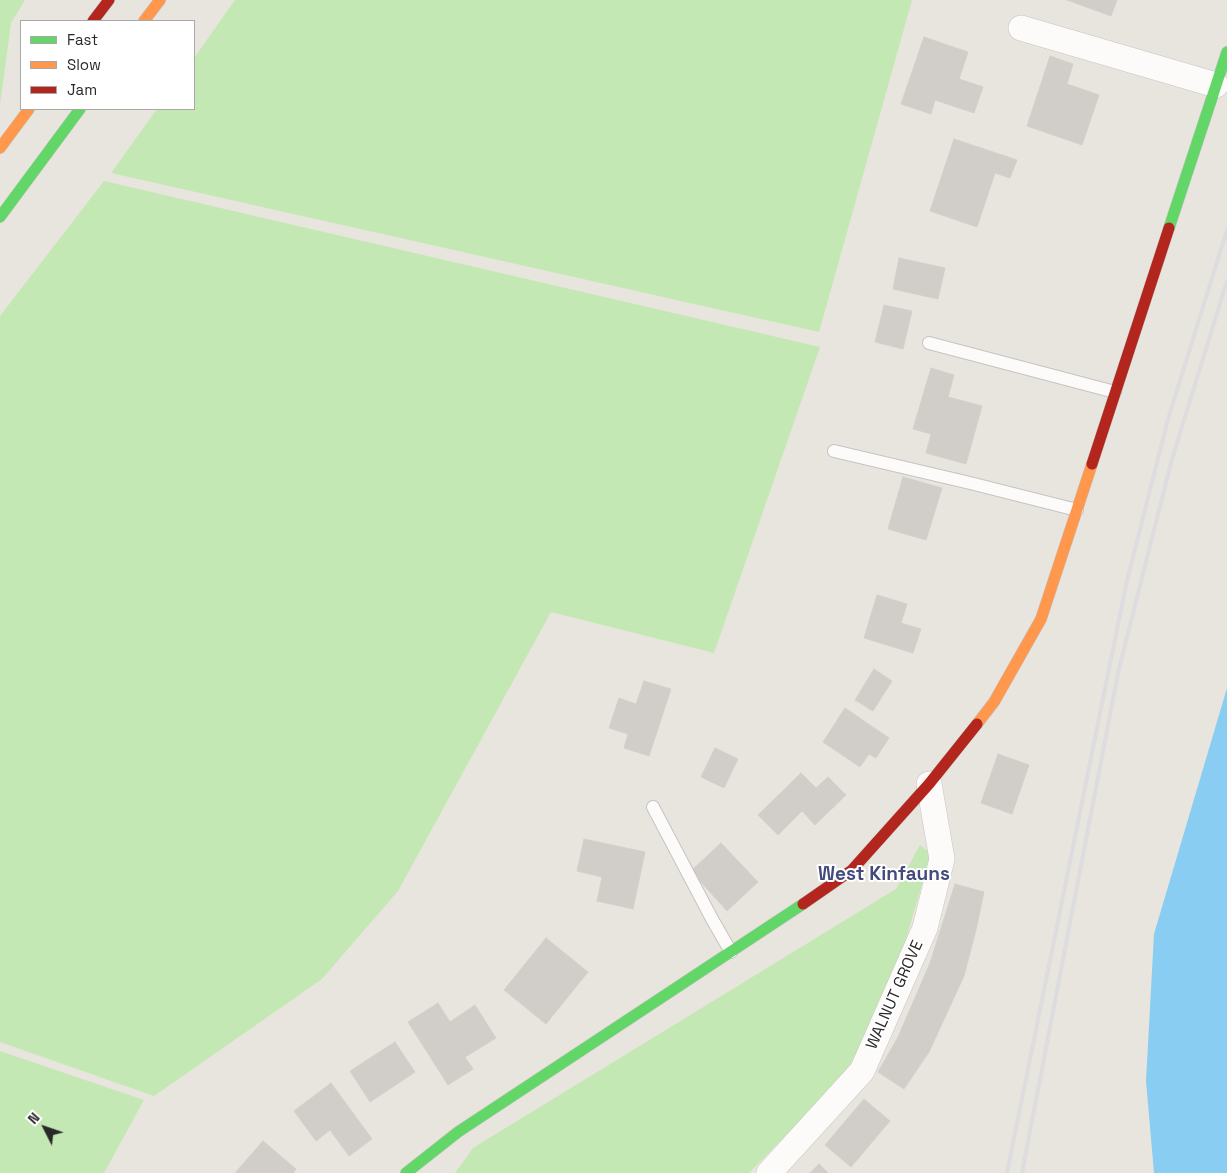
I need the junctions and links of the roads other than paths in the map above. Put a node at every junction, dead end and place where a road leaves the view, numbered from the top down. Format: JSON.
{"nodes":[{"id":1,"x":108,"y":0,"type":"edge"},
{"id":2,"x":160,"y":0,"type":"edge"},
{"id":3,"x":94,"y":20,"type":"edge"},
{"id":4,"x":145,"y":20,"type":"edge"},
{"id":5,"x":1021,"y":28,"type":"dead end"},
{"id":6,"x":1227,"y":52,"type":"edge"},
{"id":7,"x":1216,"y":85,"type":"junction"},
{"id":8,"x":28,"y":110,"type":"edge"},
{"id":9,"x":79,"y":110,"type":"edge"},
{"id":10,"x":0,"y":148,"type":"edge"},
{"id":11,"x":0,"y":217,"type":"edge"},
{"id":12,"x":929,"y":343,"type":"dead end"},
{"id":13,"x":1116,"y":392,"type":"junction"},
{"id":14,"x":834,"y":451,"type":"dead end"},
{"id":15,"x":1077,"y":510,"type":"junction"},
{"id":16,"x":929,"y":784,"type":"junction"},
{"id":17,"x":654,"y":807,"type":"dead end"},
{"id":18,"x":731,"y":952,"type":"junction"},
{"id":19,"x":406,"y":1173,"type":"edge"},
{"id":20,"x":769,"y":1173,"type":"edge"}],
"edges":[{"from":1,"to":3,"type":"main road"},
{"from":2,"to":4,"type":"main road"},
{"from":5,"to":7,"type":"street"},
{"from":6,"to":7,"type":"main road"},
{"from":7,"to":13,"type":"main road"},
{"from":8,"to":10,"type":"main road"},
{"from":9,"to":11,"type":"main road"},
{"from":12,"to":13,"type":"lane"},
{"from":13,"to":15,"type":"main road"},
{"from":14,"to":15,"type":"lane"},
{"from":15,"to":16,"type":"main road"},
{"from":16,"to":18,"type":"main road"},
{"from":16,"to":20,"type":"street","name":"WALNUT GROVE"},
{"from":17,"to":18,"type":"lane"},
{"from":18,"to":19,"type":"main road"}]}
